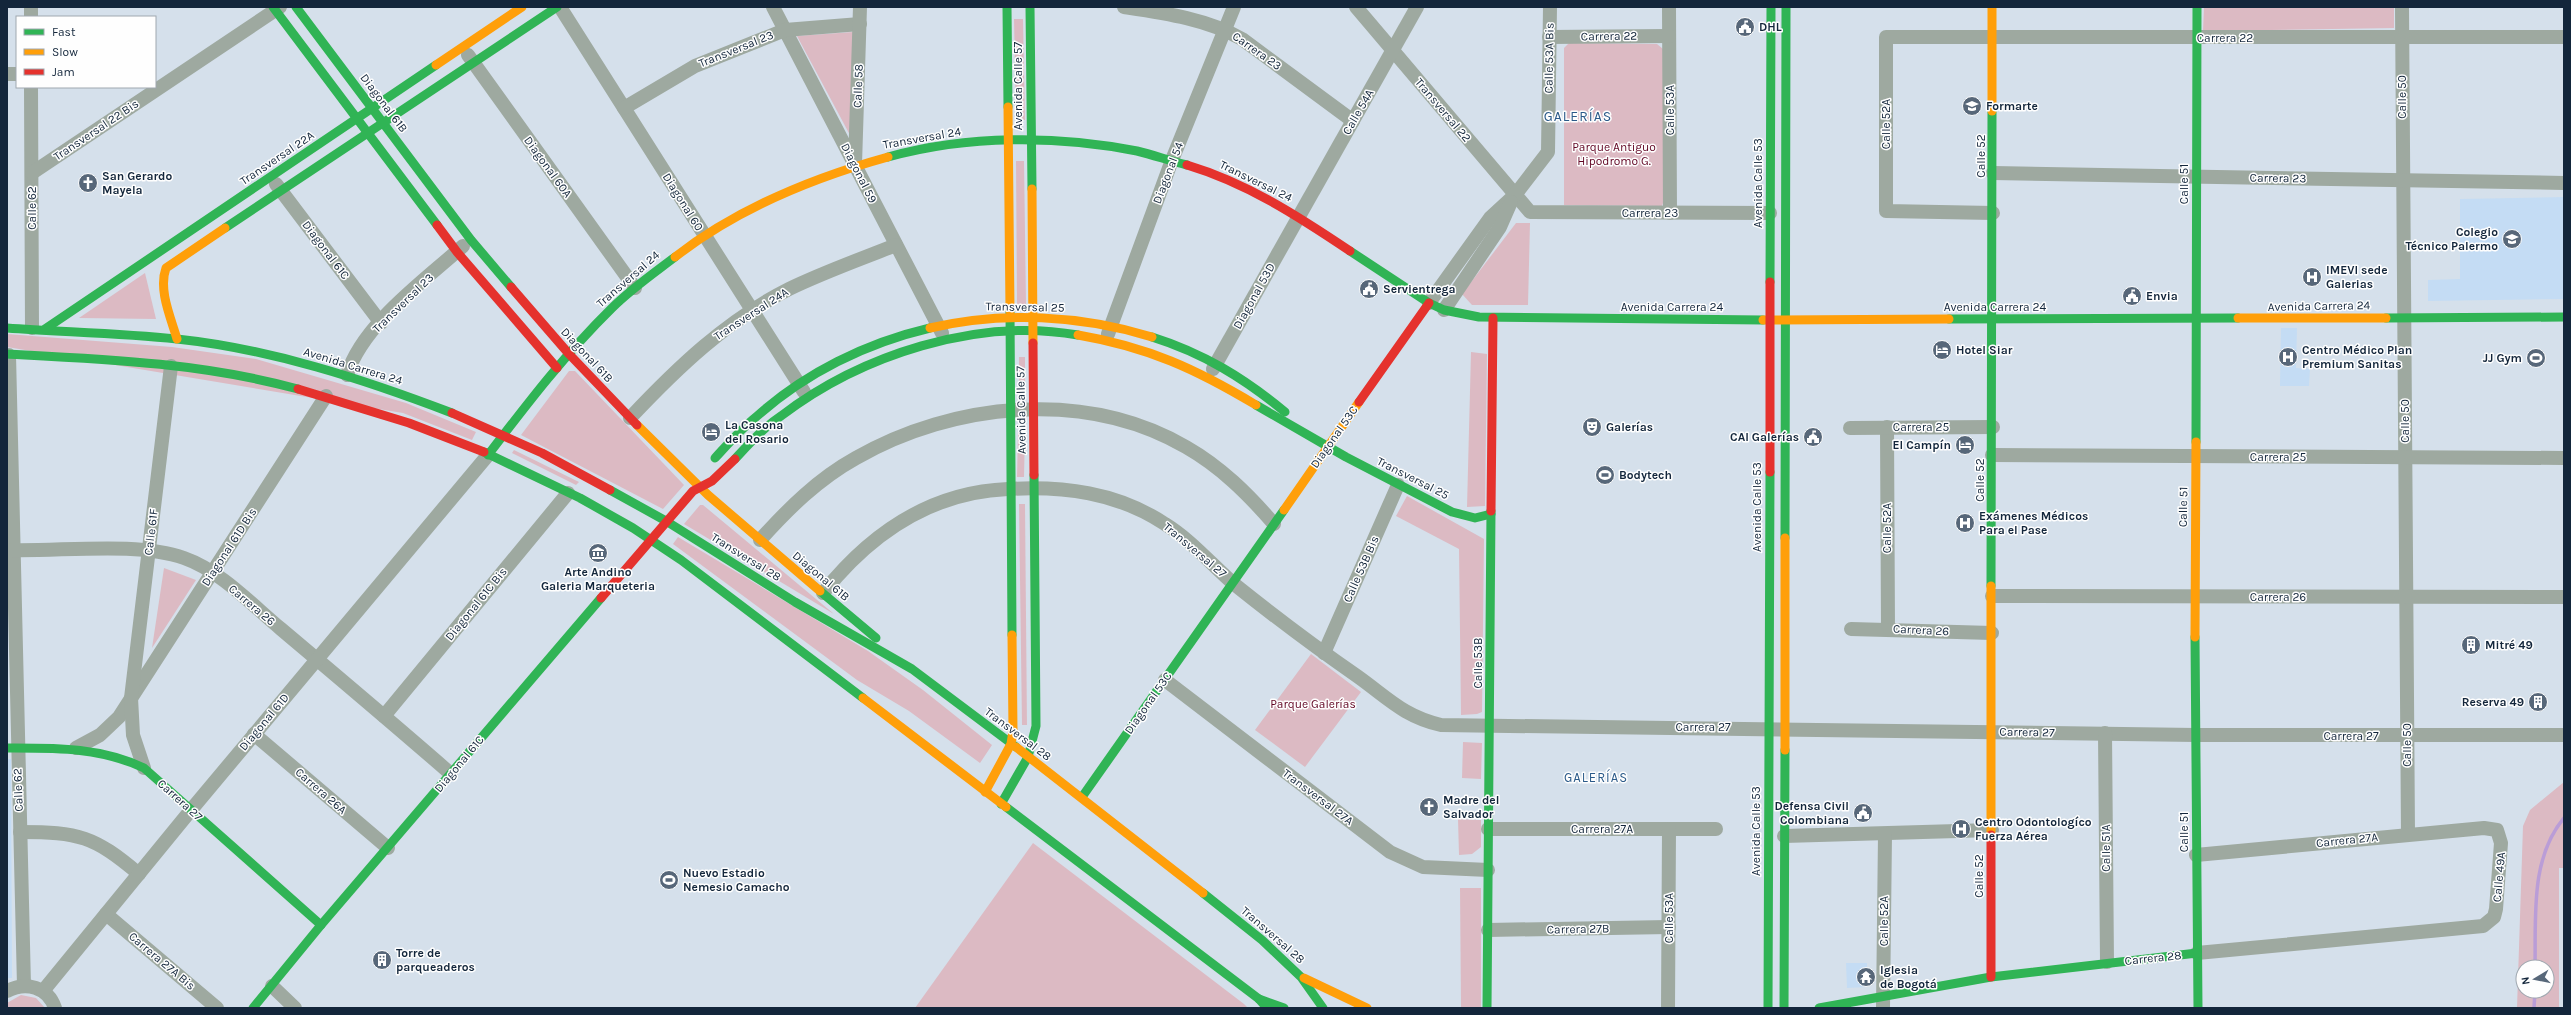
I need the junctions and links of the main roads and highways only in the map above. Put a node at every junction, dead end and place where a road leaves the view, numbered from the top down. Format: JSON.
{"nodes":[{"id":1,"x":296,"y":7,"type":"edge"},
{"id":2,"x":522,"y":7,"type":"edge"},
{"id":3,"x":557,"y":7,"type":"edge"},
{"id":4,"x":1007,"y":7,"type":"edge"},
{"id":5,"x":1030,"y":7,"type":"edge"},
{"id":6,"x":1771,"y":7,"type":"edge"},
{"id":7,"x":1786,"y":7,"type":"edge"},
{"id":8,"x":1992,"y":7,"type":"edge"},
{"id":9,"x":2197,"y":7,"type":"edge"},
{"id":10,"x":276,"y":8,"type":"edge"},
{"id":11,"x":373,"y":108,"type":"junction"},
{"id":12,"x":356,"y":119,"type":"junction"},
{"id":13,"x":383,"y":121,"type":"junction"},
{"id":14,"x":366,"y":132,"type":"junction"},
{"id":15,"x":1008,"y":139,"type":"junction"},
{"id":16,"x":1030,"y":139,"type":"junction"},
{"id":17,"x":1429,"y":303,"type":"junction"},
{"id":18,"x":1010,"y":316,"type":"junction"},
{"id":19,"x":1032,"y":316,"type":"junction"},
{"id":20,"x":2564,"y":317,"type":"edge"},
{"id":21,"x":1493,"y":318,"type":"junction"},
{"id":22,"x":1993,"y":318,"type":"junction"},
{"id":23,"x":2197,"y":319,"type":"junction"},
{"id":24,"x":1770,"y":320,"type":"junction"},
{"id":25,"x":1784,"y":320,"type":"junction"},
{"id":26,"x":7,"y":328,"type":"edge"},
{"id":27,"x":38,"y":328,"type":"junction"},
{"id":28,"x":1010,"y":331,"type":"junction"},
{"id":29,"x":1032,"y":331,"type":"junction"},
{"id":30,"x":177,"y":339,"type":"junction"},
{"id":31,"x":569,"y":354,"type":"junction"},
{"id":32,"x":8,"y":355,"type":"edge"},
{"id":33,"x":557,"y":368,"type":"junction"},
{"id":34,"x":504,"y":435,"type":"junction"},
{"id":35,"x":1327,"y":447,"type":"junction"},
{"id":36,"x":488,"y":455,"type":"junction"},
{"id":37,"x":710,"y":464,"type":"dead end"},
{"id":38,"x":701,"y":476,"type":"dead end"},
{"id":39,"x":698,"y":486,"type":"junction"},
{"id":40,"x":1491,"y":514,"type":"junction"},
{"id":41,"x":666,"y":521,"type":"junction"},
{"id":42,"x":651,"y":539,"type":"junction"},
{"id":43,"x":912,"y":669,"type":"junction"},
{"id":44,"x":1012,"y":744,"type":"junction"},
{"id":45,"x":12,"y":749,"type":"edge"},
{"id":46,"x":1029,"y":757,"type":"junction"},
{"id":47,"x":985,"y":792,"type":"junction"},
{"id":48,"x":1082,"y":797,"type":"junction"},
{"id":49,"x":1001,"y":804,"type":"junction"},
{"id":50,"x":321,"y":925,"type":"junction"},
{"id":51,"x":2197,"y":953,"type":"junction"},
{"id":52,"x":1301,"y":977,"type":"junction"},
{"id":53,"x":1991,"y":977,"type":"junction"},
{"id":54,"x":1259,"y":999,"type":"junction"},
{"id":55,"x":1883,"y":1002,"type":"edge"},
{"id":56,"x":253,"y":1008,"type":"edge"},
{"id":57,"x":1267,"y":1008,"type":"edge"},
{"id":58,"x":1284,"y":1008,"type":"edge"},
{"id":59,"x":1323,"y":1008,"type":"edge"},
{"id":60,"x":1367,"y":1008,"type":"edge"},
{"id":61,"x":1487,"y":1008,"type":"edge"},
{"id":62,"x":1768,"y":1008,"type":"edge"},
{"id":63,"x":1784,"y":1008,"type":"edge"},
{"id":64,"x":1819,"y":1008,"type":"edge"},
{"id":65,"x":2198,"y":1008,"type":"edge"}],
"edges":[{"from":1,"to":11,"type":"main road","name":"Diagonal 61B"},
{"from":2,"to":11,"type":"main road","name":"Transversal 22A"},
{"from":3,"to":13,"type":"main road"},
{"from":4,"to":15,"type":"main road","name":"Avenida Calle 57"},
{"from":5,"to":16,"type":"main road","name":"Avenida Calle 57"},
{"from":6,"to":24,"type":"main road","name":"Avenida Calle 53"},
{"from":7,"to":25,"type":"main road"},
{"from":8,"to":22,"type":"main road","name":"Calle 52"},
{"from":9,"to":23,"type":"main road","name":"Calle 51"},
{"from":10,"to":12,"type":"main road"},
{"from":11,"to":12,"type":"main road","name":"Transversal 22A"},
{"from":11,"to":13,"type":"main road","name":"Diagonal 61B"},
{"from":12,"to":14,"type":"main road"},
{"from":12,"to":27,"type":"main road","name":"Transversal 22A"},
{"from":13,"to":14,"type":"main road"},
{"from":13,"to":31,"type":"main road","name":"Diagonal 61B"},
{"from":14,"to":30,"type":"main road"},
{"from":14,"to":33,"type":"main road"},
{"from":15,"to":16,"type":"main road","name":"Transversal 24"},
{"from":15,"to":18,"type":"main road","name":"Avenida Calle 57"},
{"from":15,"to":31,"type":"main road","name":"Transversal 24"},
{"from":16,"to":17,"type":"main road","name":"Transversal 24"},
{"from":16,"to":19,"type":"main road","name":"Avenida Calle 57"},
{"from":17,"to":21,"type":"main road","name":"Avenida Carrera 24"},
{"from":17,"to":35,"type":"main road","name":"Diagonal 53C"},
{"from":18,"to":19,"type":"main road","name":"Transversal 25"},
{"from":18,"to":28,"type":"main road","name":"Avenida Calle 57"},
{"from":18,"to":37,"type":"main road","name":"Transversal 25"},
{"from":19,"to":29,"type":"main road","name":"Avenida Calle 57"},
{"from":19,"to":35,"type":"main road","name":"Transversal 25"},
{"from":20,"to":23,"type":"main road","name":"Avenida Carrera 24"},
{"from":21,"to":24,"type":"main road","name":"Avenida Carrera 24"},
{"from":21,"to":40,"type":"main road","name":"Calle 53B"},
{"from":22,"to":23,"type":"main road","name":"Avenida Carrera 24"},
{"from":22,"to":25,"type":"main road","name":"Avenida Carrera 24"},
{"from":22,"to":53,"type":"main road","name":"Calle 52"},
{"from":23,"to":51,"type":"main road","name":"Calle 51"},
{"from":24,"to":25,"type":"main road","name":"Avenida Carrera 24"},
{"from":24,"to":62,"type":"main road","name":"Avenida Calle 53"},
{"from":25,"to":63,"type":"main road"},
{"from":26,"to":27,"type":"main road","name":"Avenida Carrera 24"},
{"from":27,"to":30,"type":"main road","name":"Avenida Carrera 24"},
{"from":28,"to":29,"type":"main road","name":"Transversal 25"},
{"from":28,"to":39,"type":"main road","name":"Transversal 25"},
{"from":28,"to":44,"type":"main road","name":"Avenida Calle 57"},
{"from":29,"to":35,"type":"main road","name":"Transversal 25"},
{"from":29,"to":46,"type":"main road","name":"Avenida Calle 57"},
{"from":30,"to":34,"type":"main road","name":"Avenida Carrera 24"},
{"from":31,"to":33,"type":"main road","name":"Transversal 24"},
{"from":31,"to":39,"type":"main road","name":"Diagonal 61B"},
{"from":32,"to":36,"type":"main road"},
{"from":33,"to":34,"type":"main road","name":"Transversal 24"},
{"from":34,"to":36,"type":"main road","name":"Transversal 24"},
{"from":34,"to":41,"type":"main road","name":"Avenida Carrera 24"},
{"from":35,"to":40,"type":"main road","name":"Transversal 25"},
{"from":35,"to":48,"type":"main road","name":"Diagonal 53C"},
{"from":36,"to":42,"type":"main road"},
{"from":38,"to":39,"type":"main road","name":"Transversal 25"},
{"from":39,"to":41,"type":"main road","name":"Transversal 25"},
{"from":39,"to":43,"type":"main road","name":"Diagonal 61B"},
{"from":40,"to":61,"type":"main road","name":"Calle 53B"},
{"from":41,"to":42,"type":"main road","name":"Diagonal 61C"},
{"from":41,"to":43,"type":"main road","name":"Transversal 28"},
{"from":42,"to":47,"type":"main road"},
{"from":42,"to":50,"type":"main road","name":"Diagonal 61C"},
{"from":43,"to":44,"type":"main road","name":"Transversal 28"},
{"from":44,"to":46,"type":"main road","name":"Transversal 28"},
{"from":44,"to":47,"type":"main road","name":"Avenida Calle 57"},
{"from":45,"to":50,"type":"main road","name":"Carrera 27"},
{"from":46,"to":48,"type":"main road","name":"Transversal 28"},
{"from":46,"to":49,"type":"main road","name":"Avenida Calle 57"},
{"from":47,"to":49,"type":"main road"},
{"from":48,"to":52,"type":"main road","name":"Transversal 28"},
{"from":49,"to":54,"type":"main road"},
{"from":50,"to":56,"type":"main road","name":"Diagonal 61C"},
{"from":51,"to":53,"type":"main road","name":"Carrera 28"},
{"from":51,"to":65,"type":"main road","name":"Calle 51"},
{"from":52,"to":59,"type":"main road","name":"Transversal 28"},
{"from":52,"to":60,"type":"main road"},
{"from":53,"to":55,"type":"main road","name":"Carrera 28"},
{"from":54,"to":57,"type":"main road"},
{"from":54,"to":58,"type":"main road"},
{"from":55,"to":64,"type":"main road","name":"Carrera 28"}]}
